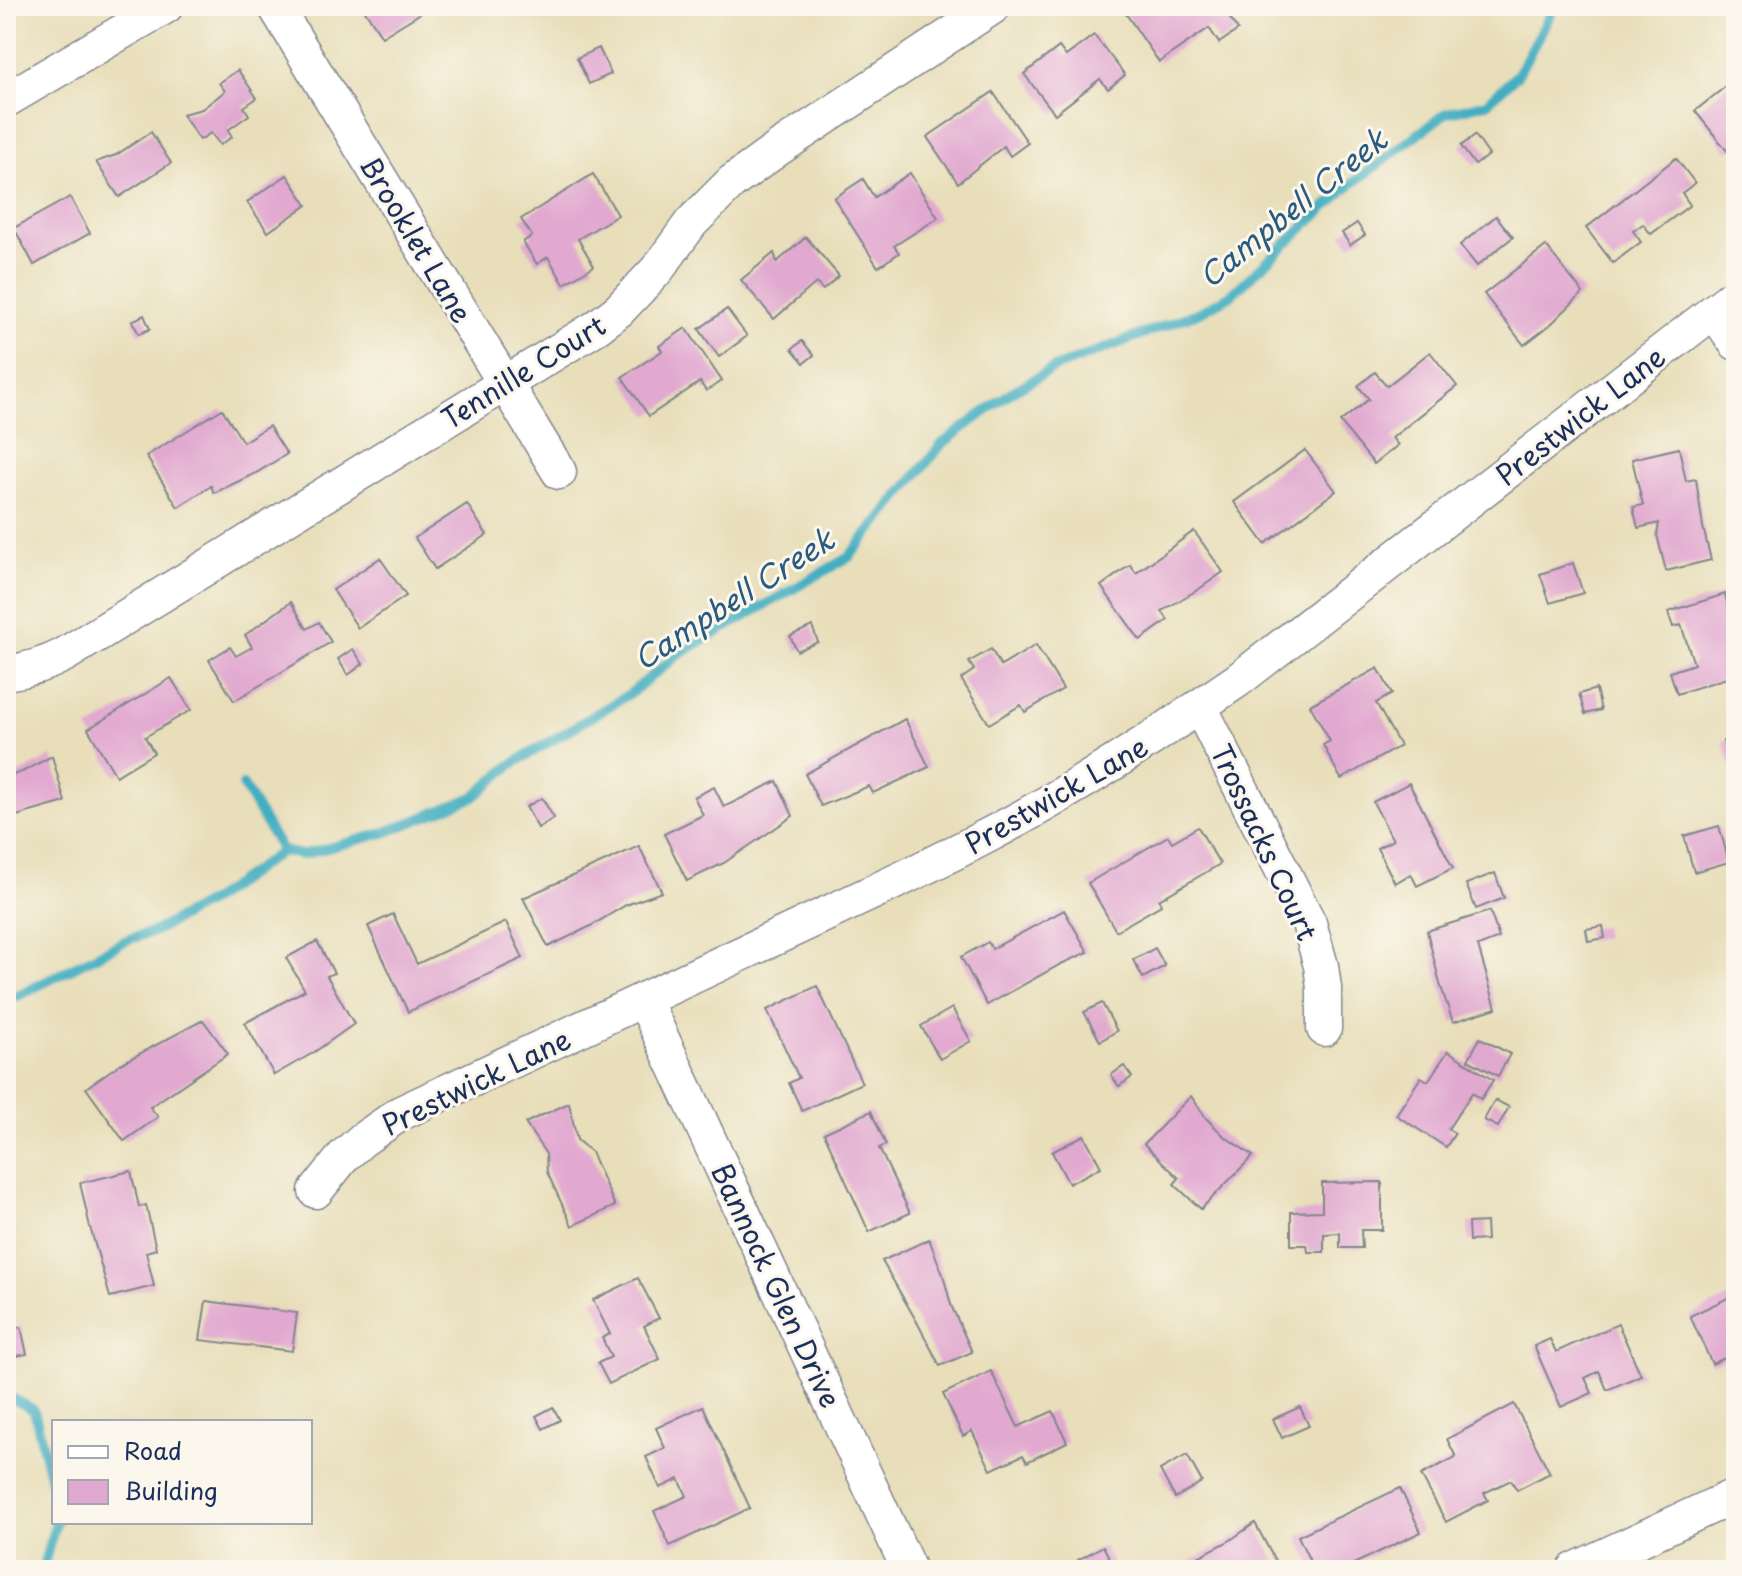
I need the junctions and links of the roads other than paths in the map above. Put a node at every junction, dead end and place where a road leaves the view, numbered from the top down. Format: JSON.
{"nodes":[{"id":1,"x":166,"y":6,"type":"edge"},
{"id":2,"x":275,"y":6,"type":"edge"},
{"id":3,"x":994,"y":6,"type":"edge"},
{"id":4,"x":6,"y":100,"type":"edge"},
{"id":5,"x":1725,"y":302,"type":"edge"},
{"id":6,"x":1736,"y":343,"type":"edge"},
{"id":7,"x":505,"y":383,"type":"junction"},
{"id":8,"x":559,"y":472,"type":"dead end"},
{"id":9,"x":6,"y":673,"type":"edge"},
{"id":10,"x":1200,"y":707,"type":"junction"},
{"id":11,"x":644,"y":1000,"type":"junction"},
{"id":12,"x":1324,"y":1029,"type":"dead end"},
{"id":13,"x":316,"y":1191,"type":"dead end"},
{"id":14,"x":1736,"y":1495,"type":"edge"},
{"id":15,"x":909,"y":1570,"type":"edge"},
{"id":16,"x":1574,"y":1570,"type":"edge"}],
"edges":[{"from":1,"to":4,"type":"street"},
{"from":2,"to":7,"type":"street","name":"Brooklet Lane"},
{"from":3,"to":7,"type":"street","name":"Tennille Court"},
{"from":5,"to":6,"type":"street"},
{"from":5,"to":10,"type":"street","name":"Prestwick Lane"},
{"from":7,"to":8,"type":"street","name":"Brooklet Lane"},
{"from":7,"to":9,"type":"street","name":"Tennille Court"},
{"from":10,"to":11,"type":"street","name":"Prestwick Lane"},
{"from":10,"to":12,"type":"street","name":"Trossacks Court"},
{"from":11,"to":13,"type":"street","name":"Prestwick Lane"},
{"from":11,"to":15,"type":"street","name":"Bannock Glen Drive"},
{"from":14,"to":16,"type":"street"}]}
